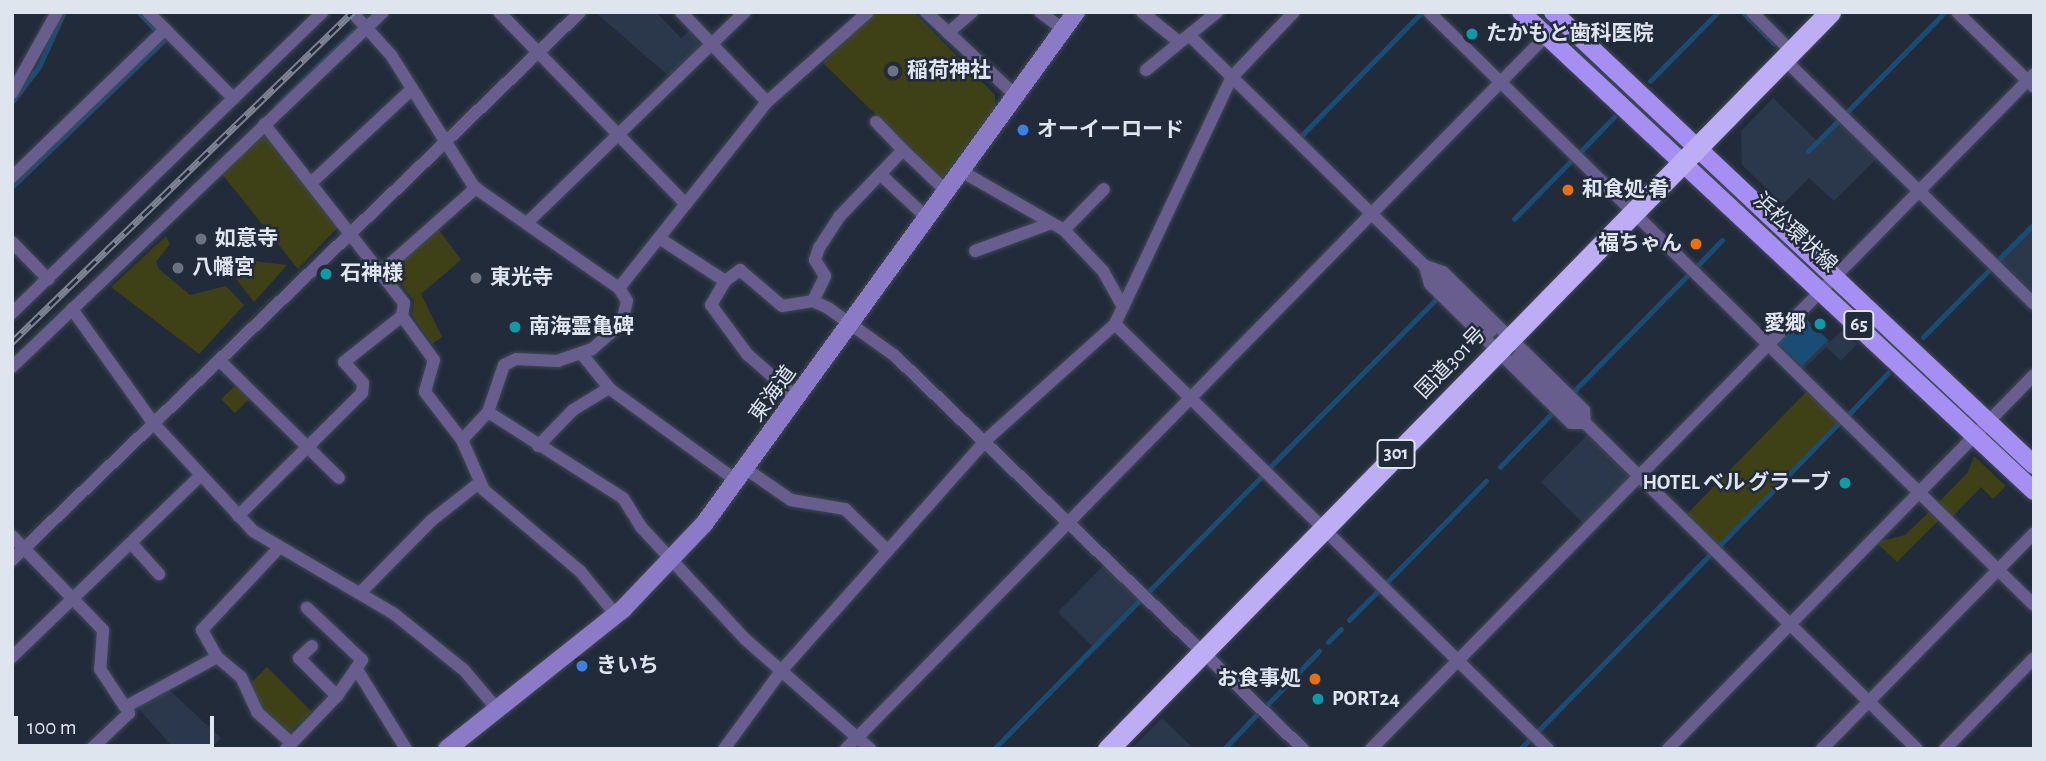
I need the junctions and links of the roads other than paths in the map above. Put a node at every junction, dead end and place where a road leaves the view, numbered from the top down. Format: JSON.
{"nodes":[{"id":1,"x":57,"y":12,"type":"edge"},
{"id":2,"x":148,"y":12,"type":"edge"},
{"id":3,"x":323,"y":12,"type":"edge"},
{"id":4,"x":352,"y":12,"type":"edge"},
{"id":5,"x":383,"y":12,"type":"edge"},
{"id":6,"x":499,"y":12,"type":"edge"},
{"id":7,"x":580,"y":12,"type":"edge"},
{"id":8,"x":681,"y":12,"type":"edge"},
{"id":9,"x":745,"y":12,"type":"edge"},
{"id":10,"x":868,"y":12,"type":"edge"},
{"id":11,"x":926,"y":12,"type":"edge"},
{"id":12,"x":971,"y":12,"type":"edge"},
{"id":13,"x":1040,"y":12,"type":"edge"},
{"id":14,"x":1076,"y":12,"type":"edge"},
{"id":15,"x":1142,"y":12,"type":"edge"},
{"id":16,"x":1217,"y":12,"type":"edge"},
{"id":17,"x":1294,"y":12,"type":"edge"},
{"id":18,"x":1429,"y":12,"type":"edge"},
{"id":19,"x":1521,"y":12,"type":"edge"},
{"id":20,"x":1752,"y":12,"type":"edge"},
{"id":21,"x":1830,"y":12,"type":"edge"},
{"id":22,"x":1957,"y":12,"type":"edge"},
{"id":23,"x":1561,"y":15,"type":"edge"},
{"id":24,"x":365,"y":27,"type":"junction"},
{"id":25,"x":165,"y":29,"type":"junction"},
{"id":26,"x":1064,"y":30,"type":"junction"},
{"id":27,"x":947,"y":33,"type":"junction"},
{"id":28,"x":1547,"y":35,"type":"junction"},
{"id":29,"x":1184,"y":38,"type":"junction"},
{"id":30,"x":712,"y":44,"type":"junction"},
{"id":31,"x":538,"y":52,"type":"junction"},
{"id":32,"x":1788,"y":55,"type":"junction"},
{"id":33,"x":1146,"y":70,"type":"dead end"},
{"id":34,"x":1232,"y":77,"type":"junction"},
{"id":35,"x":2031,"y":81,"type":"edge"},
{"id":36,"x":1501,"y":82,"type":"junction"},
{"id":37,"x":412,"y":89,"type":"junction"},
{"id":38,"x":12,"y":93,"type":"edge"},
{"id":39,"x":1015,"y":95,"type":"junction"},
{"id":40,"x":234,"y":99,"type":"junction"},
{"id":41,"x":767,"y":102,"type":"junction"},
{"id":42,"x":876,"y":122,"type":"dead end"},
{"id":43,"x":264,"y":124,"type":"junction"},
{"id":44,"x":618,"y":135,"type":"junction"},
{"id":45,"x":445,"y":142,"type":"junction"},
{"id":46,"x":903,"y":150,"type":"junction"},
{"id":47,"x":1692,"y":152,"type":"junction"},
{"id":48,"x":961,"y":171,"type":"junction"},
{"id":49,"x":880,"y":174,"type":"junction"},
{"id":50,"x":12,"y":177,"type":"edge"},
{"id":51,"x":312,"y":182,"type":"junction"},
{"id":52,"x":475,"y":188,"type":"junction"},
{"id":53,"x":1104,"y":189,"type":"dead end"},
{"id":54,"x":946,"y":191,"type":"junction"},
{"id":55,"x":1919,"y":191,"type":"junction"},
{"id":56,"x":686,"y":204,"type":"junction"},
{"id":57,"x":1633,"y":212,"type":"junction"},
{"id":58,"x":1371,"y":214,"type":"junction"},
{"id":59,"x":927,"y":218,"type":"junction"},
{"id":60,"x":529,"y":221,"type":"junction"},
{"id":61,"x":1049,"y":224,"type":"junction"},
{"id":62,"x":1064,"y":230,"type":"junction"},
{"id":63,"x":352,"y":232,"type":"junction"},
{"id":64,"x":659,"y":238,"type":"junction"},
{"id":65,"x":12,"y":242,"type":"edge"},
{"id":66,"x":975,"y":251,"type":"dead end"},
{"id":67,"x":1425,"y":266,"type":"junction"},
{"id":68,"x":381,"y":272,"type":"junction"},
{"id":69,"x":1835,"y":276,"type":"junction"},
{"id":70,"x":47,"y":279,"type":"junction"},
{"id":71,"x":725,"y":281,"type":"junction"},
{"id":72,"x":620,"y":288,"type":"junction"},
{"id":73,"x":1821,"y":289,"type":"junction"},
{"id":74,"x":813,"y":301,"type":"junction"},
{"id":75,"x":2034,"y":303,"type":"edge"},
{"id":76,"x":1123,"y":307,"type":"junction"},
{"id":77,"x":72,"y":309,"type":"junction"},
{"id":78,"x":12,"y":313,"type":"edge"},
{"id":79,"x":402,"y":316,"type":"junction"},
{"id":80,"x":852,"y":323,"type":"junction"},
{"id":81,"x":1115,"y":324,"type":"junction"},
{"id":82,"x":1504,"y":344,"type":"junction"},
{"id":83,"x":1768,"y":344,"type":"junction"},
{"id":84,"x":582,"y":353,"type":"junction"},
{"id":85,"x":219,"y":360,"type":"junction"},
{"id":86,"x":12,"y":367,"type":"edge"},
{"id":87,"x":2034,"y":375,"type":"edge"},
{"id":88,"x":609,"y":388,"type":"junction"},
{"id":89,"x":797,"y":398,"type":"junction"},
{"id":90,"x":1191,"y":398,"type":"junction"},
{"id":91,"x":488,"y":412,"type":"junction"},
{"id":92,"x":1988,"y":422,"type":"junction"},
{"id":93,"x":1585,"y":423,"type":"junction"},
{"id":94,"x":154,"y":424,"type":"junction"},
{"id":95,"x":1975,"y":435,"type":"junction"},
{"id":96,"x":987,"y":439,"type":"junction"},
{"id":97,"x":462,"y":440,"type":"junction"},
{"id":98,"x":306,"y":446,"type":"junction"},
{"id":99,"x":538,"y":446,"type":"junction"},
{"id":100,"x":2034,"y":464,"type":"edge"},
{"id":101,"x":742,"y":475,"type":"junction"},
{"id":102,"x":200,"y":476,"type":"junction"},
{"id":103,"x":1639,"y":476,"type":"junction"},
{"id":104,"x":339,"y":478,"type":"dead end"},
{"id":105,"x":479,"y":483,"type":"junction"},
{"id":106,"x":2034,"y":491,"type":"edge"},
{"id":107,"x":1919,"y":493,"type":"junction"},
{"id":108,"x":238,"y":516,"type":"junction"},
{"id":109,"x":1070,"y":521,"type":"junction"},
{"id":110,"x":1324,"y":529,"type":"junction"},
{"id":111,"x":2034,"y":533,"type":"edge"},
{"id":112,"x":12,"y":537,"type":"edge"},
{"id":113,"x":131,"y":543,"type":"junction"},
{"id":114,"x":24,"y":549,"type":"junction"},
{"id":115,"x":277,"y":551,"type":"junction"},
{"id":116,"x":888,"y":551,"type":"junction"},
{"id":117,"x":672,"y":559,"type":"junction"},
{"id":118,"x":12,"y":560,"type":"edge"},
{"id":119,"x":1998,"y":570,"type":"junction"},
{"id":120,"x":159,"y":574,"type":"dead end"},
{"id":121,"x":361,"y":592,"type":"junction"},
{"id":122,"x":73,"y":599,"type":"junction"},
{"id":123,"x":2034,"y":605,"type":"edge"},
{"id":124,"x":307,"y":608,"type":"dead end"},
{"id":125,"x":616,"y":615,"type":"junction"},
{"id":126,"x":1790,"y":624,"type":"junction"},
{"id":127,"x":312,"y":646,"type":"dead end"},
{"id":128,"x":1203,"y":651,"type":"junction"},
{"id":129,"x":12,"y":657,"type":"edge"},
{"id":130,"x":217,"y":657,"type":"junction"},
{"id":131,"x":2034,"y":658,"type":"edge"},
{"id":132,"x":1458,"y":660,"type":"junction"},
{"id":133,"x":356,"y":668,"type":"junction"},
{"id":134,"x":781,"y":671,"type":"junction"},
{"id":135,"x":337,"y":696,"type":"junction"},
{"id":136,"x":1869,"y":702,"type":"junction"},
{"id":137,"x":125,"y":707,"type":"junction"},
{"id":138,"x":497,"y":709,"type":"junction"},
{"id":139,"x":857,"y":738,"type":"junction"},
{"id":140,"x":287,"y":745,"type":"edge"},
{"id":141,"x":450,"y":748,"type":"edge"},
{"id":142,"x":91,"y":749,"type":"edge"},
{"id":143,"x":406,"y":749,"type":"edge"},
{"id":144,"x":724,"y":749,"type":"edge"},
{"id":145,"x":846,"y":749,"type":"edge"},
{"id":146,"x":870,"y":749,"type":"edge"},
{"id":147,"x":1108,"y":749,"type":"edge"},
{"id":148,"x":1303,"y":749,"type":"edge"},
{"id":149,"x":1371,"y":749,"type":"edge"},
{"id":150,"x":1548,"y":749,"type":"edge"},
{"id":151,"x":1668,"y":749,"type":"edge"},
{"id":152,"x":1822,"y":749,"type":"edge"},
{"id":153,"x":1917,"y":749,"type":"edge"},
{"id":154,"x":1945,"y":749,"type":"edge"}],
"edges":[{"from":1,"to":38,"type":"street"},
{"from":2,"to":25,"type":"street"},
{"from":3,"to":40,"type":"street"},
{"from":4,"to":24,"type":"street"},
{"from":5,"to":24,"type":"street"},
{"from":6,"to":31,"type":"street"},
{"from":7,"to":31,"type":"street"},
{"from":8,"to":30,"type":"street"},
{"from":9,"to":30,"type":"street"},
{"from":10,"to":41,"type":"street"},
{"from":11,"to":27,"type":"street"},
{"from":12,"to":27,"type":"street"},
{"from":13,"to":26,"type":"street"},
{"from":14,"to":26,"type":"main road","name":"東海道"},
{"from":15,"to":29,"type":"street"},
{"from":16,"to":29,"type":"street"},
{"from":17,"to":34,"type":"street"},
{"from":18,"to":36,"type":"street"},
{"from":19,"to":28,"type":"main road","name":"浜松環状線","number":"65"},
{"from":20,"to":32,"type":"street"},
{"from":21,"to":32,"type":"highway","name":"国道301号","number":"301"},
{"from":22,"to":35,"type":"street"},
{"from":23,"to":47,"type":"main road","name":"浜松環状線","number":"65"},
{"from":24,"to":37,"type":"street"},
{"from":24,"to":43,"type":"street"},
{"from":25,"to":40,"type":"street"},
{"from":25,"to":50,"type":"street"},
{"from":26,"to":39,"type":"main road","name":"東海道"},
{"from":27,"to":39,"type":"street"},
{"from":28,"to":36,"type":"street"},
{"from":28,"to":47,"type":"main road","name":"浜松環状線","number":"65"},
{"from":29,"to":33,"type":"street"},
{"from":29,"to":34,"type":"street"},
{"from":30,"to":41,"type":"street"},
{"from":30,"to":44,"type":"street"},
{"from":31,"to":44,"type":"street"},
{"from":31,"to":45,"type":"street"},
{"from":32,"to":47,"type":"highway","name":"国道301号","number":"301"},
{"from":32,"to":55,"type":"street"},
{"from":34,"to":58,"type":"street"},
{"from":34,"to":76,"type":"street"},
{"from":35,"to":55,"type":"street"},
{"from":36,"to":57,"type":"street"},
{"from":36,"to":58,"type":"street"},
{"from":37,"to":45,"type":"street"},
{"from":37,"to":51,"type":"street"},
{"from":39,"to":48,"type":"main road","name":"東海道"},
{"from":40,"to":70,"type":"street"},
{"from":41,"to":56,"type":"street"},
{"from":42,"to":46,"type":"street"},
{"from":43,"to":51,"type":"street"},
{"from":43,"to":77,"type":"street"},
{"from":44,"to":56,"type":"street"},
{"from":44,"to":60,"type":"street"},
{"from":45,"to":52,"type":"street"},
{"from":45,"to":63,"type":"street"},
{"from":46,"to":49,"type":"street"},
{"from":46,"to":54,"type":"street"},
{"from":47,"to":57,"type":"highway","name":"国道301号","number":"301"},
{"from":47,"to":69,"type":"main road","name":"浜松環状線","number":"65"},
{"from":47,"to":73,"type":"main road","name":"浜松環状線","number":"65"},
{"from":48,"to":54,"type":"main road","name":"東海道"},
{"from":48,"to":61,"type":"street"},
{"from":49,"to":59,"type":"street"},
{"from":49,"to":74,"type":"street"},
{"from":51,"to":63,"type":"street"},
{"from":52,"to":60,"type":"street"},
{"from":52,"to":68,"type":"street"},
{"from":53,"to":62,"type":"street"},
{"from":54,"to":59,"type":"main road","name":"東海道"},
{"from":55,"to":69,"type":"street"},
{"from":55,"to":75,"type":"street"},
{"from":56,"to":64,"type":"street"},
{"from":57,"to":82,"type":"highway","name":"国道301号","number":"301"},
{"from":57,"to":83,"type":"street"},
{"from":58,"to":67,"type":"street"},
{"from":58,"to":90,"type":"street"},
{"from":59,"to":80,"type":"main road","name":"東海道"},
{"from":60,"to":72,"type":"street"},
{"from":61,"to":62,"type":"street"},
{"from":61,"to":66,"type":"street"},
{"from":62,"to":76,"type":"street"},
{"from":63,"to":68,"type":"street"},
{"from":63,"to":85,"type":"street"},
{"from":64,"to":71,"type":"street"},
{"from":64,"to":72,"type":"street"},
{"from":65,"to":70,"type":"street"},
{"from":67,"to":82,"type":"street"},
{"from":67,"to":82,"type":"street"},
{"from":68,"to":79,"type":"street"},
{"from":69,"to":73,"type":"street"},
{"from":69,"to":92,"type":"main road","name":"浜松環状線","number":"65"},
{"from":70,"to":78,"type":"street"},
{"from":71,"to":74,"type":"street"},
{"from":71,"to":89,"type":"street"},
{"from":72,"to":84,"type":"street"},
{"from":73,"to":83,"type":"street"},
{"from":73,"to":95,"type":"main road","name":"浜松環状線","number":"65"},
{"from":74,"to":80,"type":"street"},
{"from":76,"to":81,"type":"street"},
{"from":77,"to":86,"type":"street"},
{"from":77,"to":94,"type":"street"},
{"from":79,"to":97,"type":"street"},
{"from":79,"to":98,"type":"street"},
{"from":80,"to":89,"type":"main road","name":"東海道"},
{"from":80,"to":96,"type":"street"},
{"from":81,"to":90,"type":"street"},
{"from":81,"to":96,"type":"street"},
{"from":82,"to":93,"type":"street"},
{"from":82,"to":93,"type":"street"},
{"from":82,"to":110,"type":"highway","name":"国道301号","number":"301"},
{"from":83,"to":103,"type":"street"},
{"from":83,"to":107,"type":"street"},
{"from":84,"to":88,"type":"street"},
{"from":84,"to":91,"type":"street"},
{"from":85,"to":94,"type":"street"},
{"from":85,"to":98,"type":"street"},
{"from":87,"to":92,"type":"street"},
{"from":88,"to":99,"type":"street"},
{"from":88,"to":101,"type":"street"},
{"from":89,"to":101,"type":"main road","name":"東海道"},
{"from":90,"to":109,"type":"street"},
{"from":90,"to":110,"type":"street"},
{"from":91,"to":97,"type":"street"},
{"from":91,"to":99,"type":"street"},
{"from":92,"to":95,"type":"street"},
{"from":92,"to":100,"type":"main road","name":"浜松環状線","number":"65"},
{"from":93,"to":103,"type":"street"},
{"from":94,"to":102,"type":"street"},
{"from":94,"to":114,"type":"street"},
{"from":95,"to":106,"type":"main road","name":"浜松環状線","number":"65"},
{"from":95,"to":107,"type":"street"},
{"from":96,"to":109,"type":"street"},
{"from":96,"to":116,"type":"street"},
{"from":97,"to":105,"type":"street"},
{"from":98,"to":104,"type":"street"},
{"from":98,"to":108,"type":"street"},
{"from":99,"to":117,"type":"street"},
{"from":101,"to":116,"type":"street"},
{"from":101,"to":117,"type":"main road","name":"東海道"},
{"from":102,"to":108,"type":"street"},
{"from":102,"to":113,"type":"street"},
{"from":103,"to":126,"type":"street"},
{"from":103,"to":132,"type":"street"},
{"from":105,"to":121,"type":"street"},
{"from":105,"to":125,"type":"street"},
{"from":107,"to":119,"type":"street"},
{"from":107,"to":126,"type":"street"},
{"from":108,"to":115,"type":"street"},
{"from":109,"to":128,"type":"street"},
{"from":109,"to":139,"type":"street"},
{"from":110,"to":128,"type":"highway","name":"国道301号","number":"301"},
{"from":110,"to":132,"type":"street"},
{"from":111,"to":119,"type":"street"},
{"from":112,"to":114,"type":"street"},
{"from":113,"to":120,"type":"street"},
{"from":113,"to":122,"type":"street"},
{"from":114,"to":118,"type":"street"},
{"from":114,"to":122,"type":"street"},
{"from":115,"to":121,"type":"street"},
{"from":115,"to":130,"type":"street"},
{"from":116,"to":134,"type":"street"},
{"from":117,"to":125,"type":"main road","name":"東海道"},
{"from":117,"to":134,"type":"street"},
{"from":119,"to":123,"type":"street"},
{"from":119,"to":136,"type":"street"},
{"from":121,"to":138,"type":"street"},
{"from":122,"to":129,"type":"street"},
{"from":122,"to":137,"type":"street"},
{"from":124,"to":133,"type":"street"},
{"from":125,"to":138,"type":"main road","name":"東海道"},
{"from":126,"to":136,"type":"street"},
{"from":126,"to":151,"type":"street"},
{"from":127,"to":135,"type":"street"},
{"from":128,"to":147,"type":"highway","name":"国道301号","number":"301"},
{"from":128,"to":148,"type":"street"},
{"from":130,"to":137,"type":"street"},
{"from":130,"to":140,"type":"street"},
{"from":131,"to":154,"type":"street"},
{"from":132,"to":149,"type":"street"},
{"from":132,"to":150,"type":"street"},
{"from":133,"to":135,"type":"street"},
{"from":133,"to":143,"type":"street"},
{"from":134,"to":139,"type":"street"},
{"from":134,"to":144,"type":"street"},
{"from":135,"to":140,"type":"street"},
{"from":136,"to":152,"type":"street"},
{"from":136,"to":153,"type":"street"},
{"from":137,"to":142,"type":"street"},
{"from":138,"to":141,"type":"main road","name":"東海道"},
{"from":139,"to":145,"type":"street"},
{"from":139,"to":146,"type":"street"}]}
